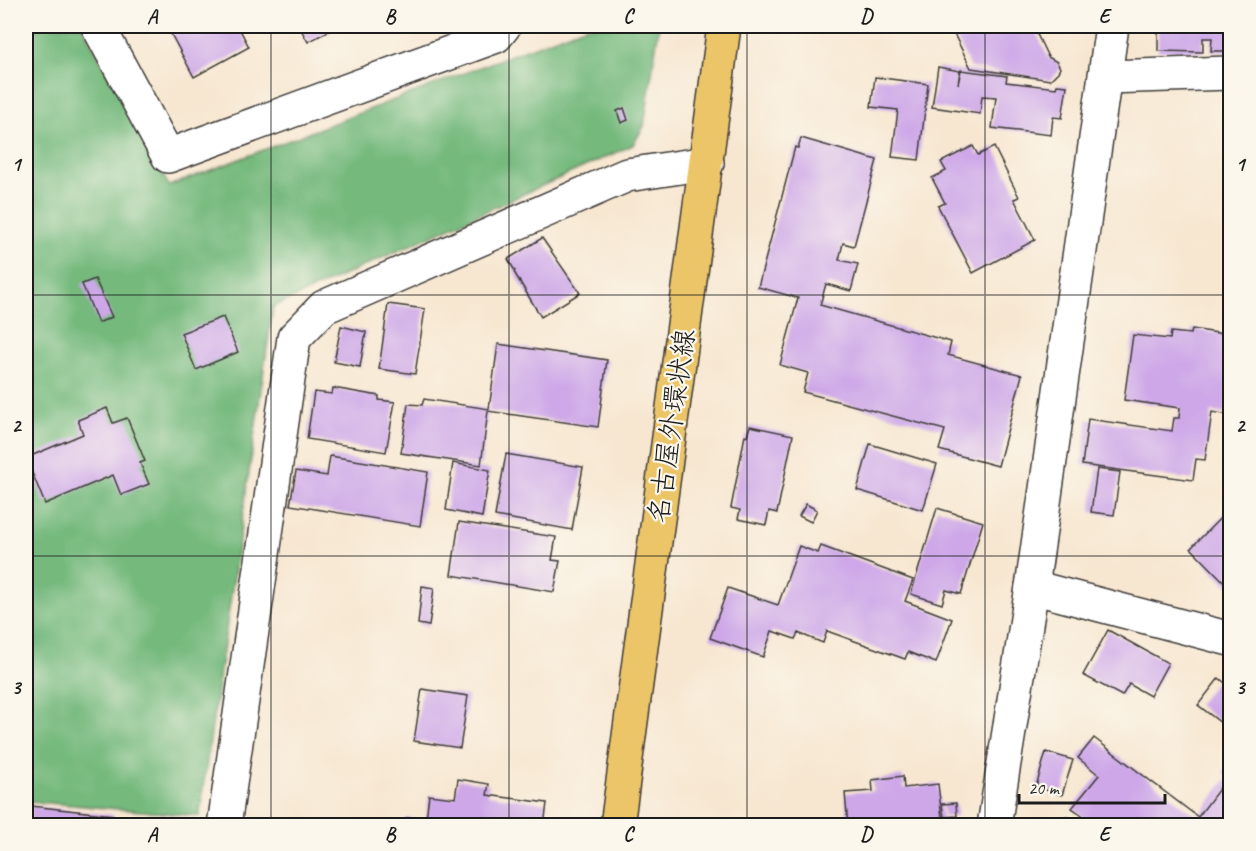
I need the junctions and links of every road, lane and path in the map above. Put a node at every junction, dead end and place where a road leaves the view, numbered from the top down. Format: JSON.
{"nodes":[{"id":1,"x":98,"y":26,"type":"edge"},
{"id":2,"x":504,"y":26,"type":"edge"},
{"id":3,"x":723,"y":26,"type":"edge"},
{"id":4,"x":1112,"y":26,"type":"edge"},
{"id":5,"x":1230,"y":74,"type":"edge"},
{"id":6,"x":1106,"y":77,"type":"junction"},
{"id":7,"x":707,"y":163,"type":"junction"},
{"id":8,"x":1032,"y":587,"type":"junction"},
{"id":9,"x":1230,"y":639,"type":"edge"},
{"id":10,"x":224,"y":825,"type":"edge"},
{"id":11,"x":617,"y":825,"type":"edge"},
{"id":12,"x":994,"y":825,"type":"edge"}],
"edges":[{"from":1,"to":2,"type":"street"},
{"from":3,"to":7,"type":"main road","name":"名古屋外環状線"},
{"from":4,"to":6,"type":"street"},
{"from":5,"to":6,"type":"street"},
{"from":6,"to":8,"type":"street"},
{"from":7,"to":10,"type":"street"},
{"from":7,"to":11,"type":"main road","name":"名古屋外環状線"},
{"from":8,"to":9,"type":"street"},
{"from":8,"to":12,"type":"street"}]}
